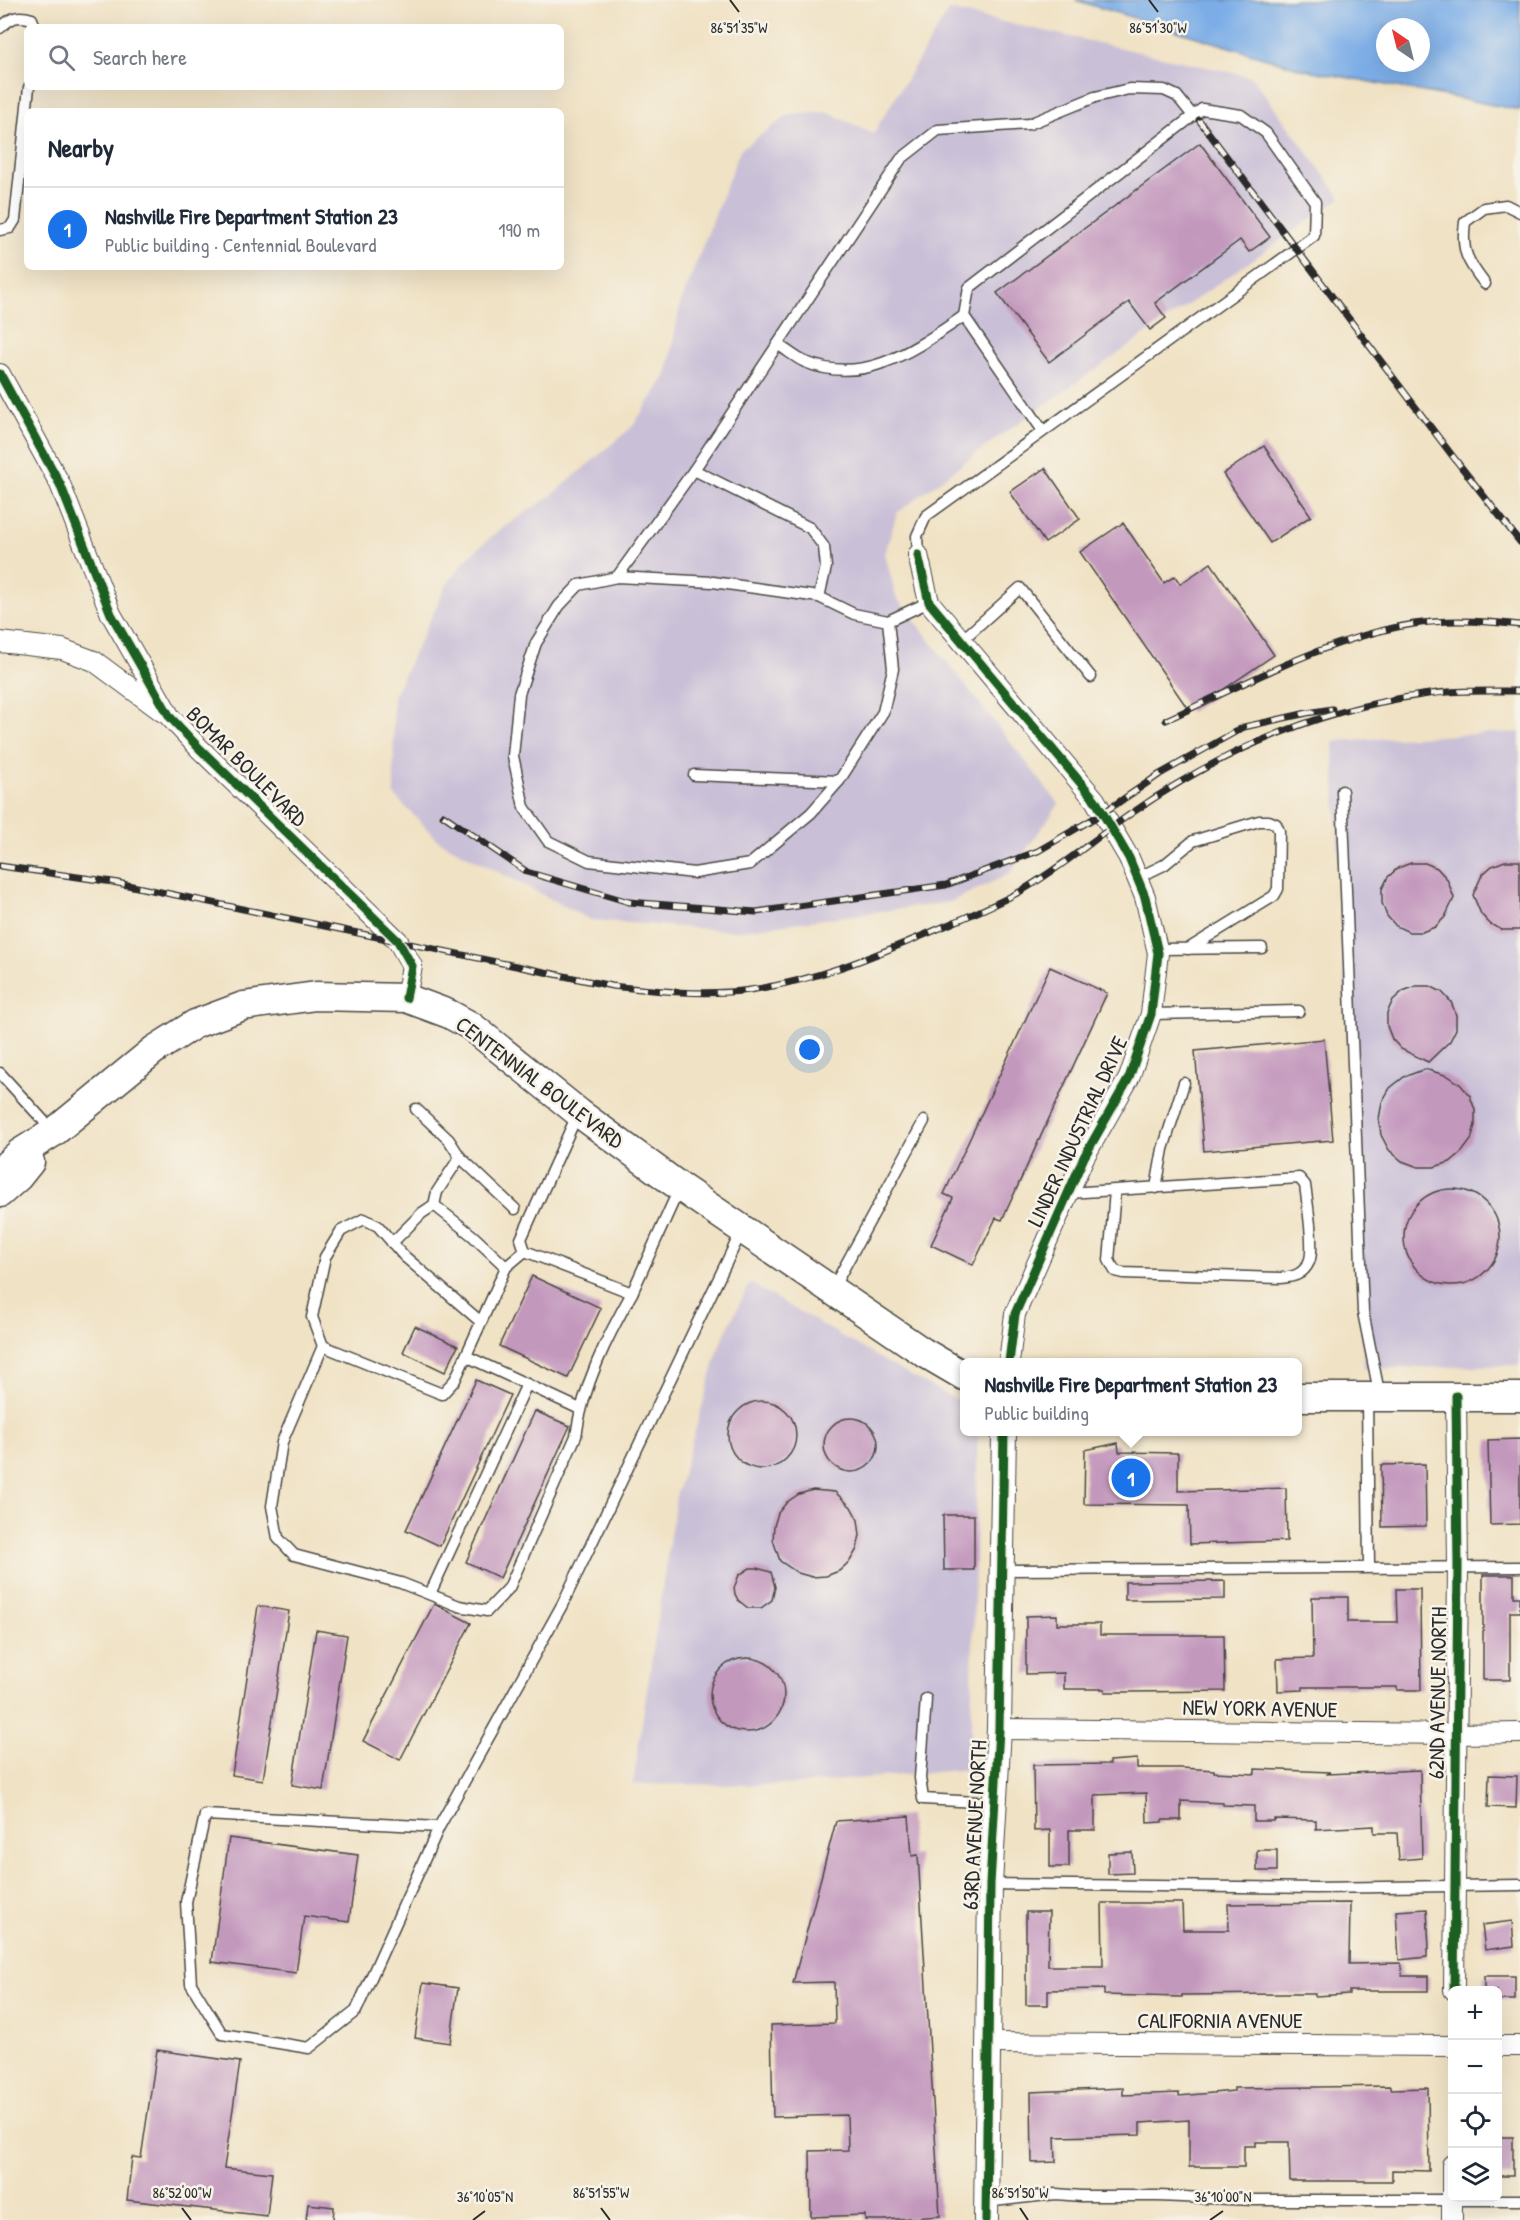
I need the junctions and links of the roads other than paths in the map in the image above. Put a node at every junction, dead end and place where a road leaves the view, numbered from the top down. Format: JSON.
{"nodes":[{"id":1,"x":34,"y":24,"type":"edge"},
{"id":2,"x":0,"y":28,"type":"edge"},
{"id":3,"x":29,"y":90,"type":"edge"},
{"id":4,"x":27,"y":108,"type":"edge"},
{"id":5,"x":1193,"y":116,"type":"junction"},
{"id":6,"x":24,"y":134,"type":"edge"},
{"id":7,"x":1520,"y":212,"type":"edge"},
{"id":8,"x":0,"y":230,"type":"edge"},
{"id":9,"x":1485,"y":284,"type":"dead end"},
{"id":10,"x":964,"y":316,"type":"junction"},
{"id":11,"x":778,"y":345,"type":"junction"},
{"id":12,"x":0,"y":374,"type":"edge"},
{"id":13,"x":1043,"y":431,"type":"junction"},
{"id":14,"x":694,"y":470,"type":"junction"},
{"id":15,"x":918,"y":555,"type":"joint"},
{"id":16,"x":617,"y":577,"type":"junction"},
{"id":17,"x":819,"y":597,"type":"junction"},
{"id":18,"x":928,"y":602,"type":"junction"},
{"id":19,"x":888,"y":621,"type":"junction"},
{"id":20,"x":961,"y":641,"type":"junction"},
{"id":21,"x":0,"y":642,"type":"edge"},
{"id":22,"x":1091,"y":677,"type":"dead end"},
{"id":23,"x":170,"y":717,"type":"junction"},
{"id":24,"x":694,"y":775,"type":"dead end"},
{"id":25,"x":839,"y":781,"type":"junction"},
{"id":26,"x":1342,"y":791,"type":"dead end"},
{"id":27,"x":1137,"y":878,"type":"junction"},
{"id":28,"x":1262,"y":948,"type":"dead end"},
{"id":29,"x":1157,"y":949,"type":"junction"},
{"id":30,"x":1188,"y":949,"type":"junction"},
{"id":31,"x":406,"y":998,"type":"junction"},
{"id":32,"x":1299,"y":1011,"type":"dead end"},
{"id":33,"x":1151,"y":1014,"type":"junction"},
{"id":34,"x":0,"y":1073,"type":"edge"},
{"id":35,"x":1184,"y":1083,"type":"dead end"},
{"id":36,"x":416,"y":1109,"type":"dead end"},
{"id":37,"x":579,"y":1113,"type":"junction"},
{"id":38,"x":924,"y":1121,"type":"dead end"},
{"id":39,"x":54,"y":1132,"type":"junction"},
{"id":40,"x":460,"y":1156,"type":"junction"},
{"id":41,"x":0,"y":1171,"type":"edge"},
{"id":42,"x":680,"y":1187,"type":"junction"},
{"id":43,"x":1156,"y":1188,"type":"junction"},
{"id":44,"x":1115,"y":1191,"type":"junction"},
{"id":45,"x":0,"y":1193,"type":"edge"},
{"id":46,"x":1069,"y":1193,"type":"junction"},
{"id":47,"x":434,"y":1205,"type":"junction"},
{"id":48,"x":515,"y":1209,"type":"dead end"},
{"id":49,"x":742,"y":1229,"type":"junction"},
{"id":50,"x":392,"y":1243,"type":"junction"},
{"id":51,"x":525,"y":1251,"type":"junction"},
{"id":52,"x":506,"y":1267,"type":"junction"},
{"id":53,"x":832,"y":1291,"type":"junction"},
{"id":54,"x":632,"y":1293,"type":"junction"},
{"id":55,"x":481,"y":1322,"type":"junction"},
{"id":56,"x":323,"y":1346,"type":"junction"},
{"id":57,"x":466,"y":1356,"type":"junction"},
{"id":58,"x":1010,"y":1358,"type":"edge"},
{"id":59,"x":960,"y":1374,"type":"edge"},
{"id":60,"x":527,"y":1384,"type":"junction"},
{"id":61,"x":1456,"y":1396,"type":"junction"},
{"id":62,"x":1302,"y":1397,"type":"edge"},
{"id":63,"x":1373,"y":1397,"type":"junction"},
{"id":64,"x":1520,"y":1397,"type":"edge"},
{"id":65,"x":580,"y":1409,"type":"junction"},
{"id":66,"x":1004,"y":1436,"type":"edge"},
{"id":67,"x":1458,"y":1566,"type":"junction"},
{"id":68,"x":1369,"y":1567,"type":"junction"},
{"id":69,"x":1520,"y":1567,"type":"edge"},
{"id":70,"x":1002,"y":1570,"type":"junction"},
{"id":71,"x":430,"y":1594,"type":"junction"},
{"id":72,"x":926,"y":1699,"type":"dead end"},
{"id":73,"x":999,"y":1729,"type":"junction"},
{"id":74,"x":1520,"y":1733,"type":"edge"},
{"id":75,"x":1455,"y":1734,"type":"junction"},
{"id":76,"x":994,"y":1803,"type":"junction"},
{"id":77,"x":439,"y":1827,"type":"junction"},
{"id":78,"x":990,"y":1884,"type":"junction"},
{"id":79,"x":1520,"y":1885,"type":"edge"},
{"id":80,"x":1455,"y":1887,"type":"junction"},
{"id":81,"x":1454,"y":1986,"type":"edge"},
{"id":82,"x":988,"y":2043,"type":"junction"},
{"id":83,"x":1448,"y":2046,"type":"edge"},
{"id":84,"x":1502,"y":2046,"type":"edge"},
{"id":85,"x":1520,"y":2046,"type":"edge"},
{"id":86,"x":1448,"y":2199,"type":"edge"},
{"id":87,"x":1502,"y":2200,"type":"edge"},
{"id":88,"x":1520,"y":2200,"type":"edge"},
{"id":89,"x":1452,"y":2202,"type":"edge"},
{"id":90,"x":985,"y":2211,"type":"edge"},
{"id":91,"x":1452,"y":2220,"type":"edge"}],
"edges":[{"from":1,"to":2,"type":"lane"},
{"from":3,"to":4,"type":"lane"},
{"from":5,"to":10,"type":"lane"},
{"from":5,"to":11,"type":"lane"},
{"from":5,"to":13,"type":"lane"},
{"from":6,"to":8,"type":"lane"},
{"from":7,"to":9,"type":"lane"},
{"from":10,"to":11,"type":"lane"},
{"from":10,"to":13,"type":"lane"},
{"from":11,"to":14,"type":"lane"},
{"from":12,"to":23,"type":"street","name":"BOMAR BOULEVARD"},
{"from":13,"to":15,"type":"lane"},
{"from":14,"to":16,"type":"lane"},
{"from":14,"to":17,"type":"lane"},
{"from":15,"to":18,"type":"street","name":"LINDER INDUSTRIAL DRIVE"},
{"from":16,"to":17,"type":"lane"},
{"from":16,"to":25,"type":"lane"},
{"from":17,"to":19,"type":"lane"},
{"from":18,"to":19,"type":"lane"},
{"from":18,"to":20,"type":"street","name":"LINDER INDUSTRIAL DRIVE"},
{"from":19,"to":25,"type":"lane"},
{"from":20,"to":22,"type":"lane"},
{"from":20,"to":27,"type":"street","name":"LINDER INDUSTRIAL DRIVE"},
{"from":21,"to":23,"type":"street"},
{"from":23,"to":31,"type":"street","name":"BOMAR BOULEVARD"},
{"from":24,"to":25,"type":"lane"},
{"from":26,"to":63,"type":"lane"},
{"from":27,"to":29,"type":"street","name":"LINDER INDUSTRIAL DRIVE"},
{"from":27,"to":30,"type":"lane"},
{"from":28,"to":30,"type":"lane"},
{"from":29,"to":30,"type":"lane"},
{"from":29,"to":33,"type":"street","name":"LINDER INDUSTRIAL DRIVE"},
{"from":31,"to":37,"type":"main road","name":"CENTENNIAL BOULEVARD"},
{"from":31,"to":39,"type":"main road","name":"CENTENNIAL BOULEVARD"},
{"from":32,"to":33,"type":"lane"},
{"from":33,"to":46,"type":"street","name":"LINDER INDUSTRIAL DRIVE"},
{"from":34,"to":39,"type":"lane"},
{"from":35,"to":43,"type":"lane"},
{"from":36,"to":40,"type":"lane"},
{"from":37,"to":42,"type":"main road","name":"CENTENNIAL BOULEVARD"},
{"from":37,"to":51,"type":"lane"},
{"from":38,"to":53,"type":"lane"},
{"from":39,"to":41,"type":"main road","name":"CENTENNIAL BOULEVARD"},
{"from":39,"to":45,"type":"main road","name":"CENTENNIAL BOULEVARD"},
{"from":40,"to":47,"type":"lane"},
{"from":40,"to":48,"type":"lane"},
{"from":42,"to":49,"type":"main road","name":"CENTENNIAL BOULEVARD"},
{"from":42,"to":54,"type":"lane"},
{"from":43,"to":44,"type":"lane"},
{"from":43,"to":44,"type":"lane"},
{"from":44,"to":46,"type":"lane"},
{"from":46,"to":58,"type":"street","name":"LINDER INDUSTRIAL DRIVE"},
{"from":47,"to":50,"type":"lane"},
{"from":47,"to":52,"type":"lane"},
{"from":49,"to":53,"type":"main road","name":"CENTENNIAL BOULEVARD"},
{"from":49,"to":77,"type":"lane"},
{"from":50,"to":55,"type":"lane"},
{"from":50,"to":56,"type":"lane"},
{"from":51,"to":52,"type":"lane"},
{"from":51,"to":54,"type":"lane"},
{"from":52,"to":55,"type":"lane"},
{"from":53,"to":59,"type":"main road","name":"CENTENNIAL BOULEVARD"},
{"from":54,"to":65,"type":"lane"},
{"from":55,"to":57,"type":"lane"},
{"from":56,"to":57,"type":"lane"},
{"from":56,"to":71,"type":"lane"},
{"from":57,"to":60,"type":"lane"},
{"from":60,"to":65,"type":"lane"},
{"from":60,"to":71,"type":"lane"},
{"from":61,"to":63,"type":"main road"},
{"from":61,"to":64,"type":"main road"},
{"from":61,"to":67,"type":"street","name":"62ND AVENUE NORTH"},
{"from":62,"to":63,"type":"main road"},
{"from":63,"to":68,"type":"lane"},
{"from":65,"to":71,"type":"lane"},
{"from":66,"to":70,"type":"street","name":"63RD AVENUE NORTH"},
{"from":67,"to":68,"type":"lane"},
{"from":67,"to":69,"type":"lane"},
{"from":67,"to":75,"type":"street","name":"62ND AVENUE NORTH"},
{"from":68,"to":70,"type":"lane"},
{"from":70,"to":73,"type":"street","name":"63RD AVENUE NORTH"},
{"from":72,"to":76,"type":"lane"},
{"from":73,"to":75,"type":"street","name":"NEW YORK AVENUE"},
{"from":73,"to":76,"type":"street","name":"63RD AVENUE NORTH"},
{"from":74,"to":75,"type":"street","name":"NEW YORK AVENUE"},
{"from":75,"to":80,"type":"street","name":"62ND AVENUE NORTH"},
{"from":76,"to":78,"type":"street","name":"63RD AVENUE NORTH"},
{"from":77,"to":77,"type":"lane"},
{"from":78,"to":80,"type":"lane"},
{"from":78,"to":82,"type":"street","name":"63RD AVENUE NORTH"},
{"from":79,"to":80,"type":"lane"},
{"from":80,"to":81,"type":"street","name":"62ND AVENUE NORTH"},
{"from":82,"to":83,"type":"street","name":"CALIFORNIA AVENUE"},
{"from":82,"to":90,"type":"street","name":"63RD AVENUE NORTH"},
{"from":84,"to":85,"type":"street"},
{"from":86,"to":90,"type":"lane"},
{"from":87,"to":88,"type":"lane"},
{"from":89,"to":91,"type":"street"}]}
